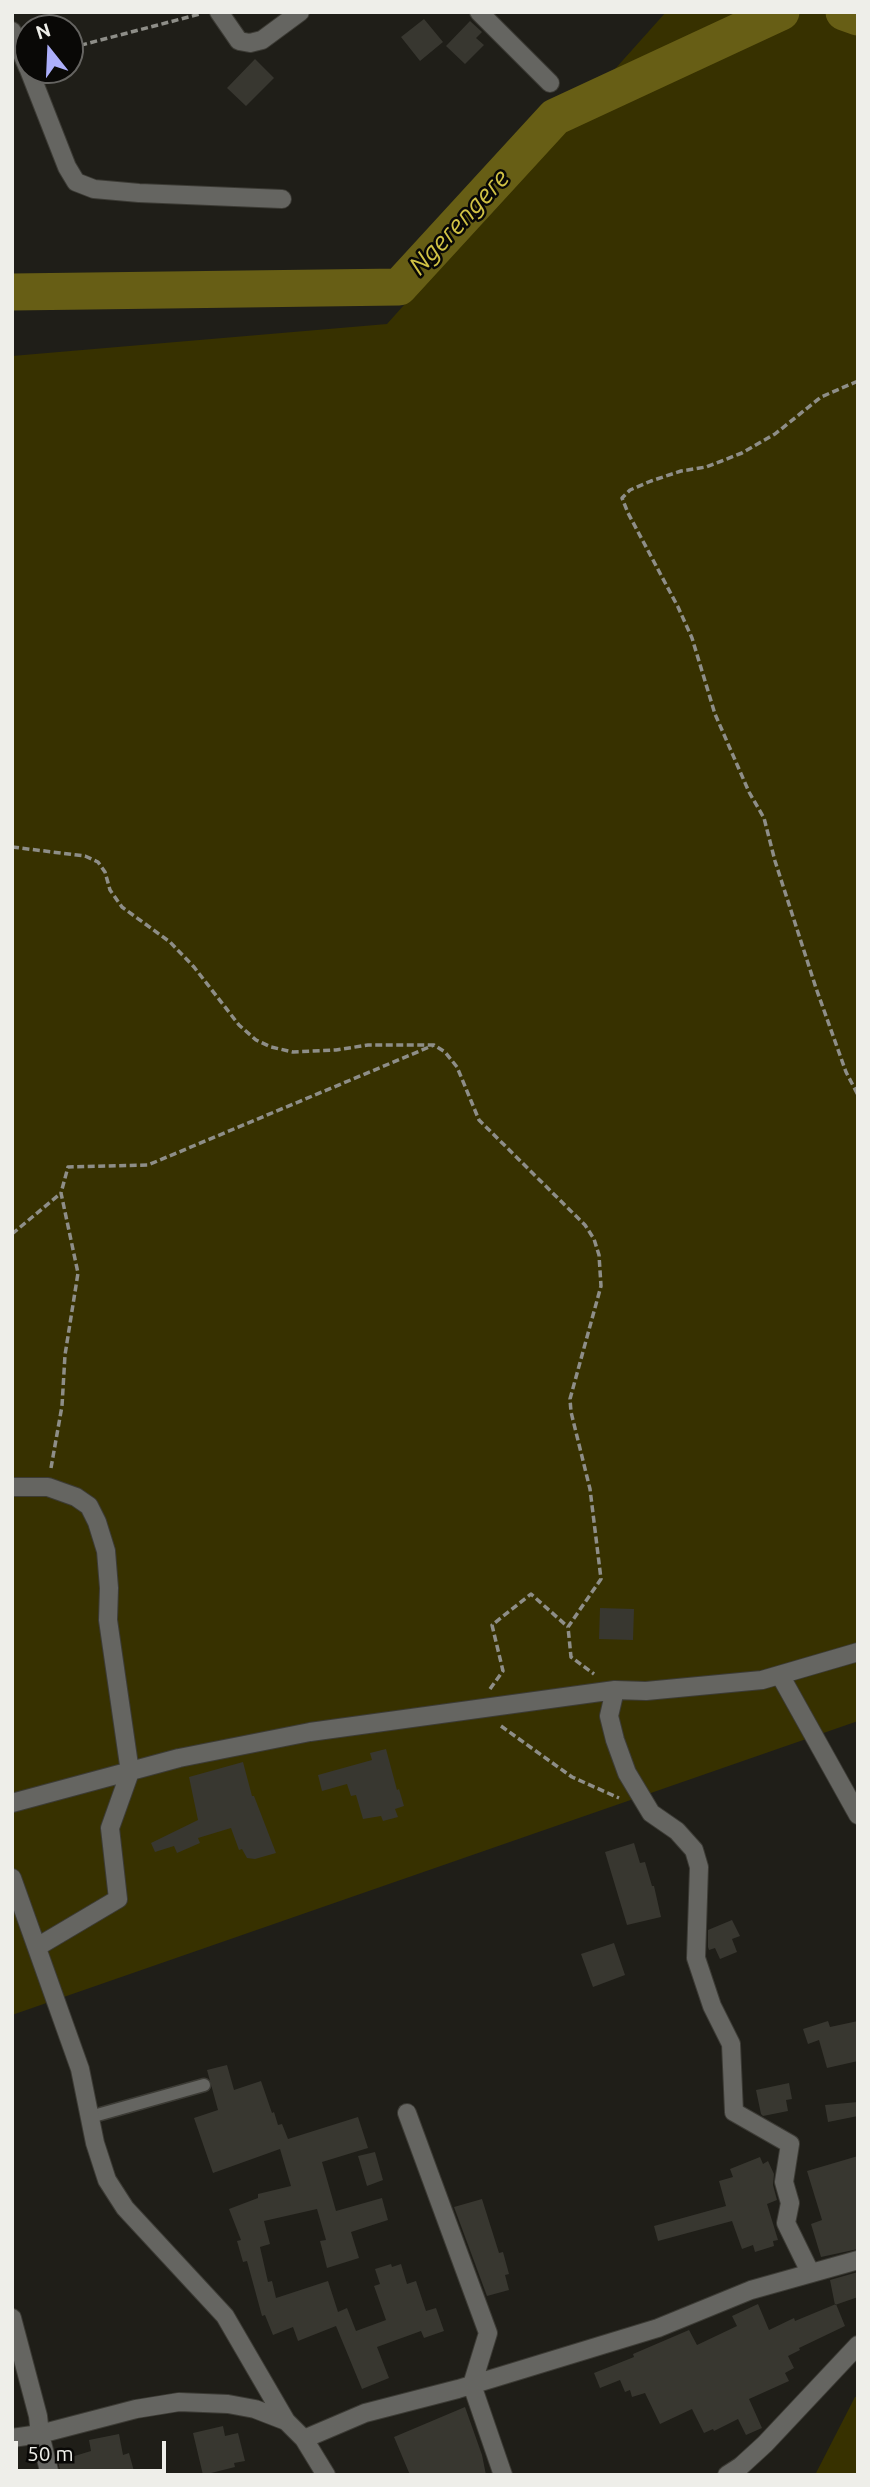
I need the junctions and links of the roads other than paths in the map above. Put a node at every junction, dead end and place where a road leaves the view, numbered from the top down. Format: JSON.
{"nodes":[{"id":1,"x":219,"y":12,"type":"edge"},
{"id":2,"x":300,"y":12,"type":"edge"},
{"id":3,"x":479,"y":12,"type":"edge"},
{"id":4,"x":550,"y":83,"type":"dead end"},
{"id":5,"x":34,"y":84,"type":"edge"},
{"id":6,"x":282,"y":199,"type":"dead end"},
{"id":7,"x":12,"y":1487,"type":"edge"},
{"id":8,"x":858,"y":1653,"type":"edge"},
{"id":9,"x":780,"y":1675,"type":"junction"},
{"id":10,"x":615,"y":1690,"type":"junction"},
{"id":11,"x":130,"y":1772,"type":"junction"},
{"id":12,"x":12,"y":1803,"type":"edge"},
{"id":13,"x":858,"y":1815,"type":"edge"},
{"id":14,"x":12,"y":1878,"type":"edge"},
{"id":15,"x":37,"y":1947,"type":"junction"},
{"id":16,"x":204,"y":2085,"type":"dead end"},
{"id":17,"x":407,"y":2113,"type":"dead end"},
{"id":18,"x":90,"y":2118,"type":"junction"},
{"id":19,"x":858,"y":2260,"type":"edge"},
{"id":20,"x":810,"y":2273,"type":"junction"},
{"id":21,"x":12,"y":2318,"type":"edge"},
{"id":22,"x":858,"y":2345,"type":"edge"},
{"id":23,"x":472,"y":2385,"type":"junction"},
{"id":24,"x":286,"y":2421,"type":"junction"},
{"id":25,"x":40,"y":2434,"type":"junction"},
{"id":26,"x":12,"y":2438,"type":"edge"},
{"id":27,"x":304,"y":2439,"type":"junction"},
{"id":28,"x":50,"y":2475,"type":"edge"},
{"id":29,"x":326,"y":2475,"type":"edge"},
{"id":30,"x":503,"y":2475,"type":"edge"},
{"id":31,"x":727,"y":2475,"type":"edge"}],
"edges":[{"from":1,"to":2,"type":"street"},
{"from":3,"to":4,"type":"street"},
{"from":5,"to":6,"type":"street"},
{"from":7,"to":11,"type":"street"},
{"from":8,"to":9,"type":"street"},
{"from":9,"to":10,"type":"street"},
{"from":9,"to":13,"type":"street"},
{"from":10,"to":11,"type":"street"},
{"from":10,"to":20,"type":"street"},
{"from":11,"to":12,"type":"street"},
{"from":11,"to":15,"type":"street"},
{"from":14,"to":15,"type":"street"},
{"from":15,"to":18,"type":"street"},
{"from":16,"to":18,"type":"lane"},
{"from":17,"to":23,"type":"street"},
{"from":18,"to":24,"type":"street"},
{"from":19,"to":20,"type":"street"},
{"from":20,"to":23,"type":"street"},
{"from":21,"to":25,"type":"street"},
{"from":22,"to":31,"type":"street"},
{"from":23,"to":27,"type":"street"},
{"from":23,"to":30,"type":"street"},
{"from":24,"to":25,"type":"street"},
{"from":24,"to":27,"type":"street"},
{"from":25,"to":26,"type":"street"},
{"from":25,"to":28,"type":"street"},
{"from":27,"to":29,"type":"street"}]}
